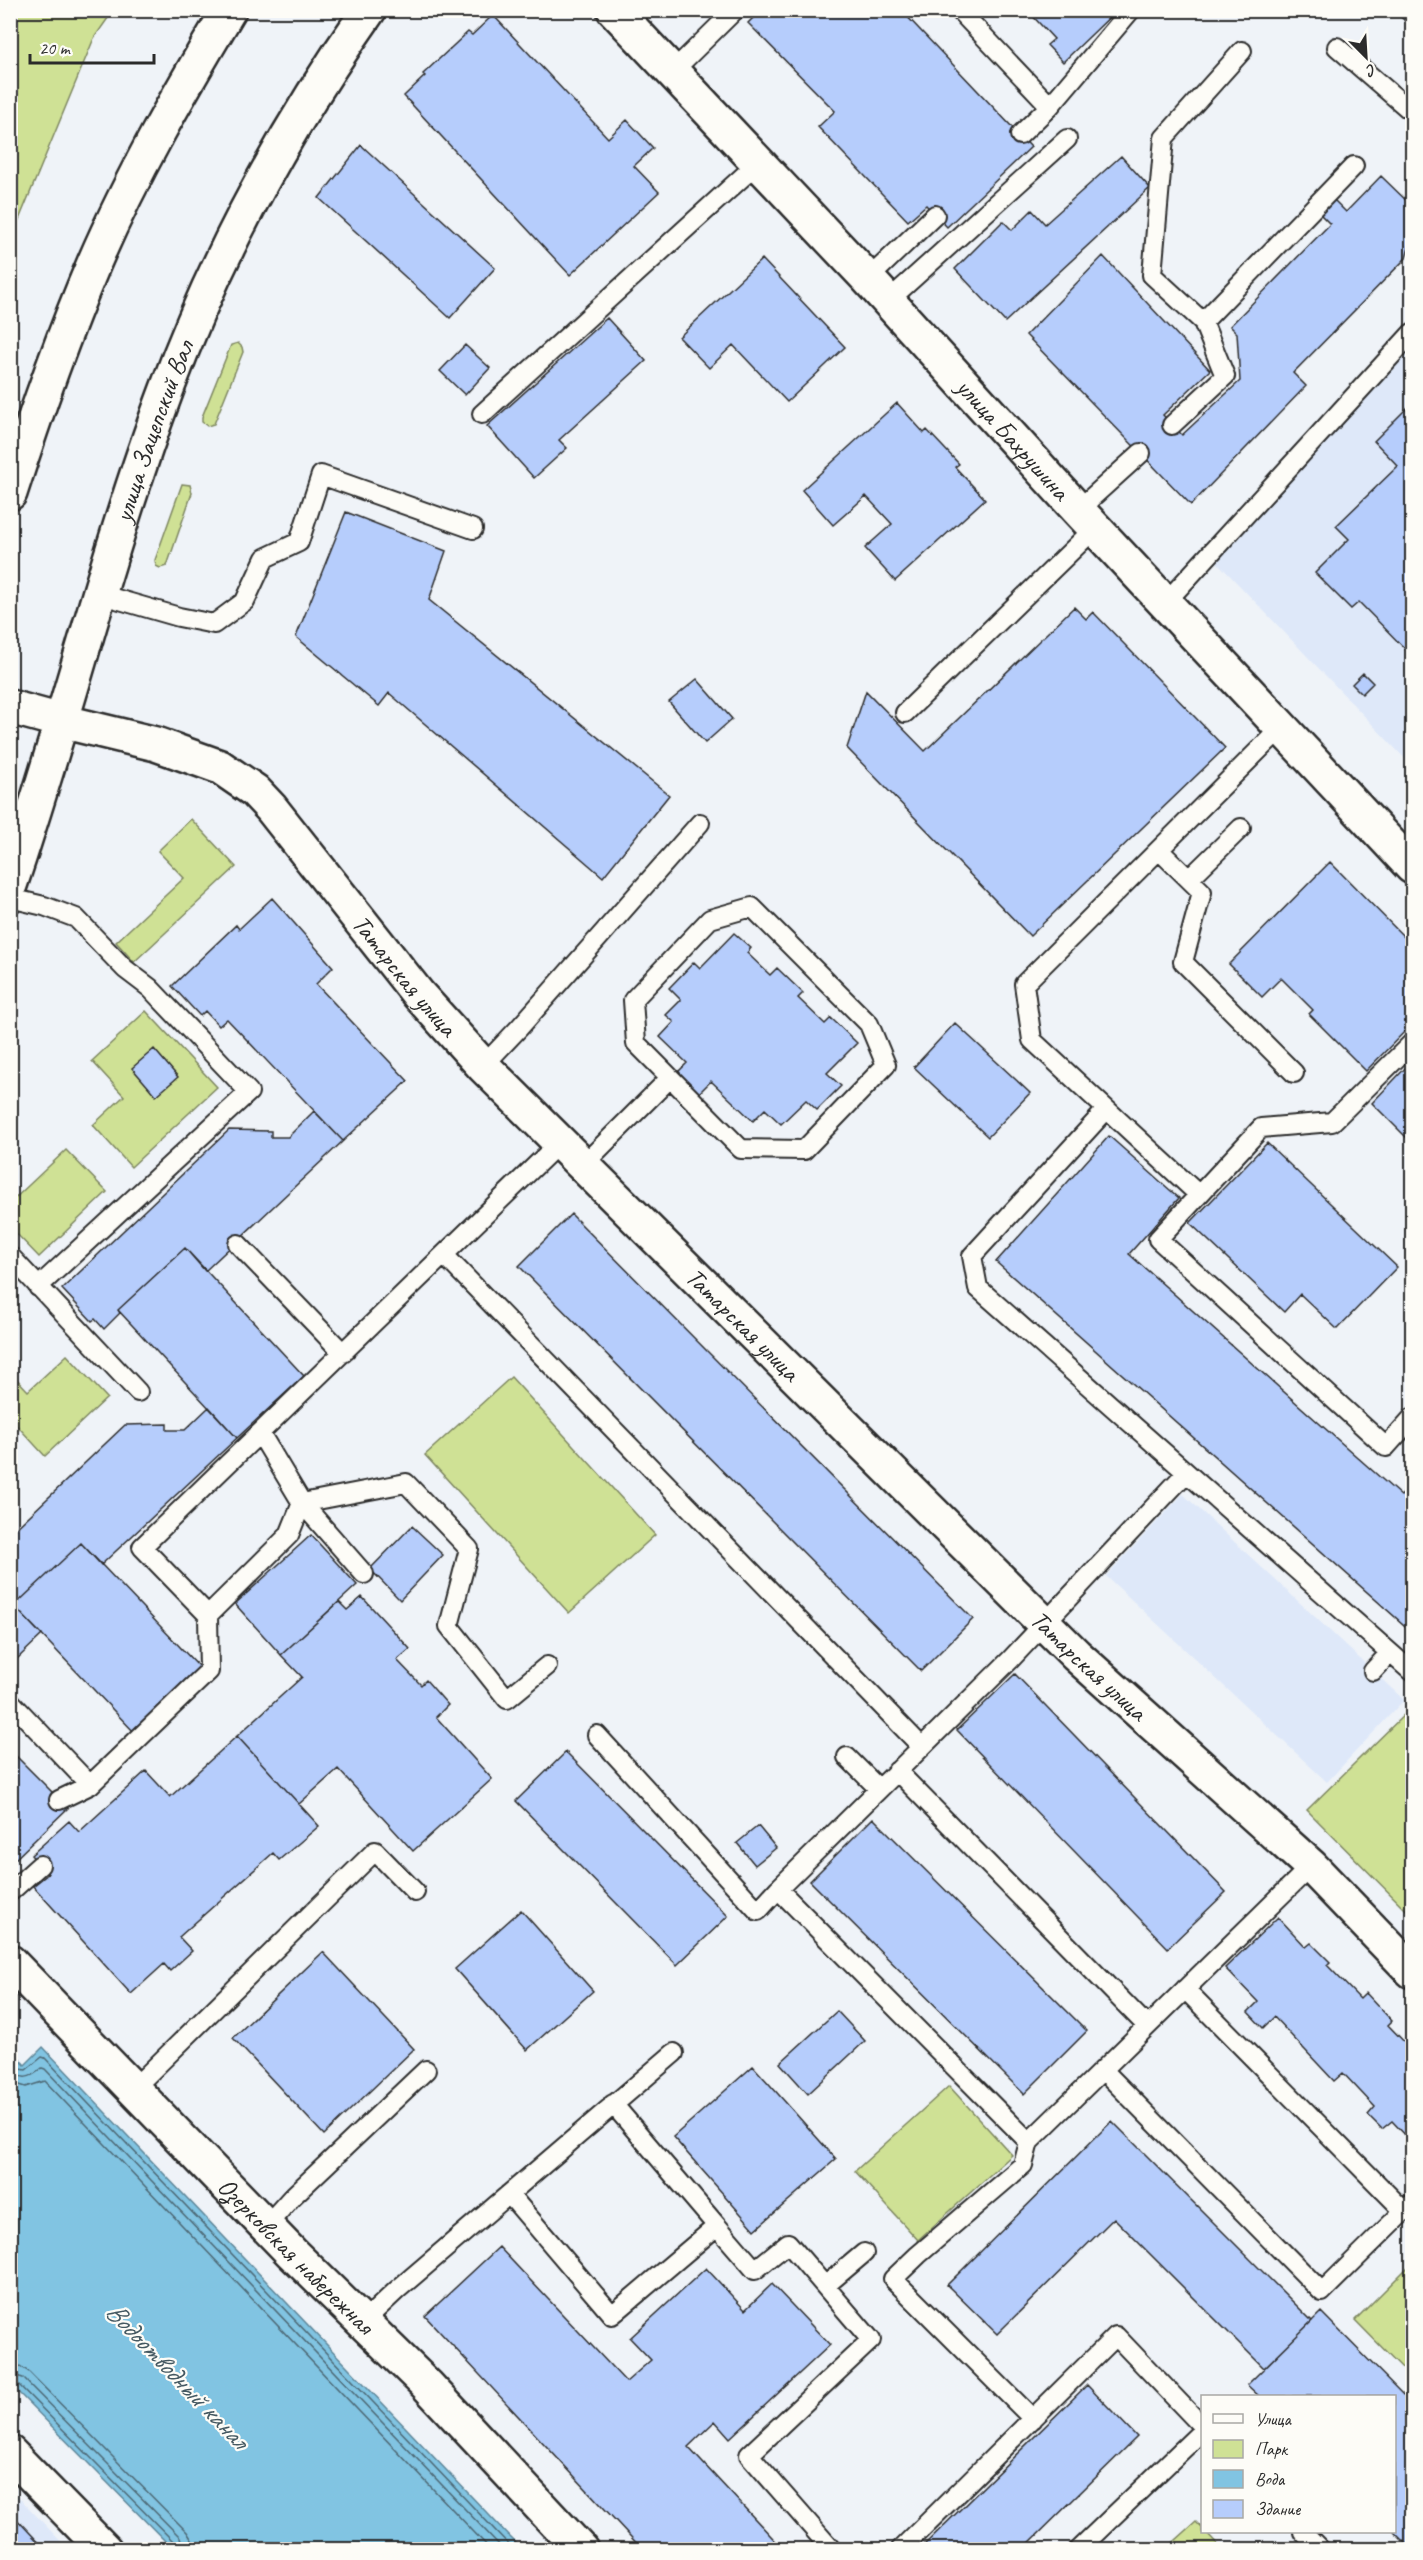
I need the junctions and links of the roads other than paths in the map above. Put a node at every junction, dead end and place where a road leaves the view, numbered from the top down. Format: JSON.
{"nodes":[{"id":1,"x":230,"y":10,"type":"edge"},
{"id":2,"x":369,"y":10,"type":"edge"},
{"id":3,"x":614,"y":10,"type":"edge"},
{"id":4,"x":735,"y":10,"type":"edge"},
{"id":5,"x":959,"y":10,"type":"edge"},
{"id":6,"x":1131,"y":10,"type":"edge"},
{"id":7,"x":1337,"y":47,"type":"dead end"},
{"id":8,"x":1242,"y":51,"type":"dead end"},
{"id":9,"x":673,"y":71,"type":"junction"},
{"id":10,"x":1050,"y":106,"type":"junction"},
{"id":11,"x":1413,"y":112,"type":"edge"},
{"id":12,"x":1020,"y":135,"type":"dead end"},
{"id":13,"x":1067,"y":139,"type":"dead end"},
{"id":14,"x":759,"y":162,"type":"junction"},
{"id":15,"x":1354,"y":166,"type":"dead end"},
{"id":16,"x":935,"y":215,"type":"dead end"},
{"id":17,"x":878,"y":290,"type":"junction"},
{"id":18,"x":1203,"y":322,"type":"junction"},
{"id":19,"x":1413,"y":333,"type":"edge"},
{"id":20,"x":482,"y":414,"type":"dead end"},
{"id":21,"x":1172,"y":425,"type":"dead end"},
{"id":22,"x":1141,"y":453,"type":"dead end"},
{"id":23,"x":10,"y":493,"type":"edge"},
{"id":24,"x":1087,"y":519,"type":"junction"},
{"id":25,"x":473,"y":529,"type":"dead end"},
{"id":26,"x":99,"y":594,"type":"junction"},
{"id":27,"x":1165,"y":603,"type":"junction"},
{"id":28,"x":10,"y":707,"type":"edge"},
{"id":29,"x":905,"y":713,"type":"dead end"},
{"id":30,"x":61,"y":721,"type":"junction"},
{"id":31,"x":1282,"y":727,"type":"junction"},
{"id":32,"x":700,"y":823,"type":"dead end"},
{"id":33,"x":1241,"y":828,"type":"dead end"},
{"id":34,"x":1159,"y":850,"type":"junction"},
{"id":35,"x":1413,"y":867,"type":"edge"},
{"id":36,"x":1189,"y":879,"type":"junction"},
{"id":37,"x":10,"y":885,"type":"edge"},
{"id":38,"x":10,"y":898,"type":"edge"},
{"id":39,"x":1413,"y":1043,"type":"edge"},
{"id":40,"x":483,"y":1065,"type":"junction"},
{"id":41,"x":1294,"y":1073,"type":"dead end"},
{"id":42,"x":670,"y":1078,"type":"junction"},
{"id":43,"x":1106,"y":1110,"type":"junction"},
{"id":44,"x":560,"y":1142,"type":"junction"},
{"id":45,"x":583,"y":1165,"type":"junction"},
{"id":46,"x":1199,"y":1194,"type":"junction"},
{"id":47,"x":238,"y":1244,"type":"dead end"},
{"id":48,"x":444,"y":1255,"type":"junction"},
{"id":49,"x":10,"y":1256,"type":"edge"},
{"id":50,"x":38,"y":1287,"type":"junction"},
{"id":51,"x":343,"y":1353,"type":"junction"},
{"id":52,"x":138,"y":1392,"type":"dead end"},
{"id":53,"x":1413,"y":1418,"type":"edge"},
{"id":54,"x":260,"y":1433,"type":"junction"},
{"id":55,"x":1186,"y":1473,"type":"junction"},
{"id":56,"x":302,"y":1503,"type":"junction"},
{"id":57,"x":364,"y":1574,"type":"dead end"},
{"id":58,"x":208,"y":1615,"type":"junction"},
{"id":59,"x":1046,"y":1623,"type":"junction"},
{"id":60,"x":1389,"y":1654,"type":"junction"},
{"id":61,"x":547,"y":1666,"type":"dead end"},
{"id":62,"x":1373,"y":1671,"type":"dead end"},
{"id":63,"x":1413,"y":1672,"type":"edge"},
{"id":64,"x":10,"y":1701,"type":"edge"},
{"id":65,"x":597,"y":1735,"type":"dead end"},
{"id":66,"x":922,"y":1747,"type":"junction"},
{"id":67,"x":847,"y":1757,"type":"dead end"},
{"id":68,"x":897,"y":1772,"type":"junction"},
{"id":69,"x":90,"y":1785,"type":"junction"},
{"id":70,"x":879,"y":1790,"type":"junction"},
{"id":71,"x":59,"y":1800,"type":"dead end"},
{"id":72,"x":40,"y":1865,"type":"dead end"},
{"id":73,"x":1311,"y":1866,"type":"junction"},
{"id":74,"x":778,"y":1889,"type":"junction"},
{"id":75,"x":10,"y":1892,"type":"edge"},
{"id":76,"x":415,"y":1892,"type":"dead end"},
{"id":77,"x":10,"y":1962,"type":"edge"},
{"id":78,"x":1413,"y":1971,"type":"edge"},
{"id":79,"x":1185,"y":1989,"type":"junction"},
{"id":80,"x":1147,"y":2026,"type":"junction"},
{"id":81,"x":674,"y":2053,"type":"dead end"},
{"id":82,"x":426,"y":2070,"type":"dead end"},
{"id":83,"x":1103,"y":2070,"type":"junction"},
{"id":84,"x":133,"y":2089,"type":"junction"},
{"id":85,"x":613,"y":2104,"type":"junction"},
{"id":86,"x":1029,"y":2142,"type":"junction"},
{"id":87,"x":509,"y":2194,"type":"junction"},
{"id":88,"x":1408,"y":2207,"type":"edge"},
{"id":89,"x":266,"y":2226,"type":"junction"},
{"id":90,"x":717,"y":2226,"type":"junction"},
{"id":91,"x":864,"y":2253,"type":"dead end"},
{"id":92,"x":825,"y":2286,"type":"junction"},
{"id":93,"x":362,"y":2323,"type":"junction"},
{"id":94,"x":1033,"y":2419,"type":"junction"},
{"id":95,"x":1201,"y":2427,"type":"edge"},
{"id":96,"x":1201,"y":2431,"type":"edge"},
{"id":97,"x":10,"y":2453,"type":"edge"},
{"id":98,"x":1304,"y":2533,"type":"edge"},
{"id":99,"x":105,"y":2550,"type":"edge"},
{"id":100,"x":580,"y":2550,"type":"edge"},
{"id":101,"x":832,"y":2550,"type":"edge"},
{"id":102,"x":900,"y":2550,"type":"edge"},
{"id":103,"x":1078,"y":2550,"type":"edge"},
{"id":104,"x":1321,"y":2550,"type":"edge"}],
"edges":[{"from":1,"to":23,"type":"street"},
{"from":2,"to":26,"type":"street","name":"улица Зацепский Вал"},
{"from":3,"to":9,"type":"street","name":"улица Бахрушина"},
{"from":4,"to":9,"type":"lane"},
{"from":5,"to":10,"type":"lane"},
{"from":6,"to":10,"type":"lane"},
{"from":7,"to":11,"type":"lane"},
{"from":8,"to":18,"type":"lane"},
{"from":9,"to":14,"type":"street","name":"улица Бахрушина"},
{"from":10,"to":12,"type":"lane"},
{"from":13,"to":17,"type":"lane"},
{"from":14,"to":17,"type":"street","name":"улица Бахрушина"},
{"from":14,"to":20,"type":"lane"},
{"from":15,"to":18,"type":"lane"},
{"from":16,"to":17,"type":"lane"},
{"from":17,"to":24,"type":"street","name":"улица Бахрушина"},
{"from":18,"to":21,"type":"lane"},
{"from":19,"to":27,"type":"lane"},
{"from":22,"to":24,"type":"lane"},
{"from":24,"to":27,"type":"street","name":"улица Бахрушина"},
{"from":24,"to":29,"type":"lane"},
{"from":25,"to":26,"type":"lane"},
{"from":26,"to":30,"type":"street","name":"улица Зацепский Вал"},
{"from":27,"to":31,"type":"street","name":"улица Бахрушина"},
{"from":28,"to":30,"type":"street","name":"Татарская улица"},
{"from":30,"to":37,"type":"street","name":"улица Зацепский Вал"},
{"from":30,"to":40,"type":"street","name":"Татарская улица"},
{"from":31,"to":34,"type":"lane"},
{"from":31,"to":35,"type":"street","name":"улица Бахрушина"},
{"from":32,"to":40,"type":"lane"},
{"from":33,"to":36,"type":"lane"},
{"from":34,"to":36,"type":"lane"},
{"from":34,"to":43,"type":"lane"},
{"from":36,"to":41,"type":"lane"},
{"from":38,"to":50,"type":"lane"},
{"from":39,"to":46,"type":"lane"},
{"from":40,"to":44,"type":"street","name":"Татарская улица"},
{"from":42,"to":42,"type":"lane"},
{"from":42,"to":45,"type":"lane"},
{"from":43,"to":46,"type":"lane"},
{"from":43,"to":55,"type":"lane"},
{"from":44,"to":45,"type":"street","name":"Татарская улица"},
{"from":44,"to":48,"type":"lane"},
{"from":45,"to":59,"type":"street","name":"Татарская улица"},
{"from":46,"to":53,"type":"lane"},
{"from":47,"to":51,"type":"lane"},
{"from":48,"to":51,"type":"lane"},
{"from":48,"to":66,"type":"lane"},
{"from":49,"to":50,"type":"lane"},
{"from":50,"to":52,"type":"lane"},
{"from":51,"to":54,"type":"lane"},
{"from":54,"to":56,"type":"lane"},
{"from":54,"to":58,"type":"lane"},
{"from":55,"to":59,"type":"lane"},
{"from":55,"to":60,"type":"lane"},
{"from":56,"to":57,"type":"lane"},
{"from":56,"to":58,"type":"lane"},
{"from":56,"to":61,"type":"lane"},
{"from":58,"to":69,"type":"lane"},
{"from":59,"to":66,"type":"lane"},
{"from":59,"to":73,"type":"street","name":"Татарская улица"},
{"from":60,"to":62,"type":"lane"},
{"from":60,"to":63,"type":"lane"},
{"from":64,"to":69,"type":"lane"},
{"from":65,"to":74,"type":"lane"},
{"from":66,"to":68,"type":"lane"},
{"from":67,"to":70,"type":"lane"},
{"from":68,"to":70,"type":"lane"},
{"from":68,"to":80,"type":"lane"},
{"from":69,"to":71,"type":"lane"},
{"from":70,"to":74,"type":"lane"},
{"from":72,"to":75,"type":"lane"},
{"from":73,"to":78,"type":"street","name":"Татарская улица"},
{"from":73,"to":79,"type":"lane"},
{"from":74,"to":86,"type":"lane"},
{"from":76,"to":84,"type":"lane"},
{"from":77,"to":84,"type":"street","name":"Озерковская набережная"},
{"from":79,"to":80,"type":"lane"},
{"from":79,"to":88,"type":"lane"},
{"from":80,"to":83,"type":"lane"},
{"from":81,"to":85,"type":"lane"},
{"from":82,"to":89,"type":"lane"},
{"from":83,"to":86,"type":"lane"},
{"from":83,"to":88,"type":"lane"},
{"from":84,"to":89,"type":"street","name":"Озерковская набережная"},
{"from":85,"to":87,"type":"lane"},
{"from":85,"to":90,"type":"lane"},
{"from":86,"to":94,"type":"lane"},
{"from":87,"to":90,"type":"lane"},
{"from":87,"to":93,"type":"lane"},
{"from":89,"to":93,"type":"street","name":"Озерковская набережная"},
{"from":90,"to":92,"type":"lane"},
{"from":91,"to":92,"type":"lane"},
{"from":92,"to":101,"type":"lane"},
{"from":93,"to":100,"type":"street","name":"Озерковская набережная"},
{"from":94,"to":95,"type":"lane"},
{"from":94,"to":102,"type":"lane"},
{"from":96,"to":103,"type":"lane"},
{"from":97,"to":99,"type":"street"},
{"from":98,"to":104,"type":"lane"}]}
